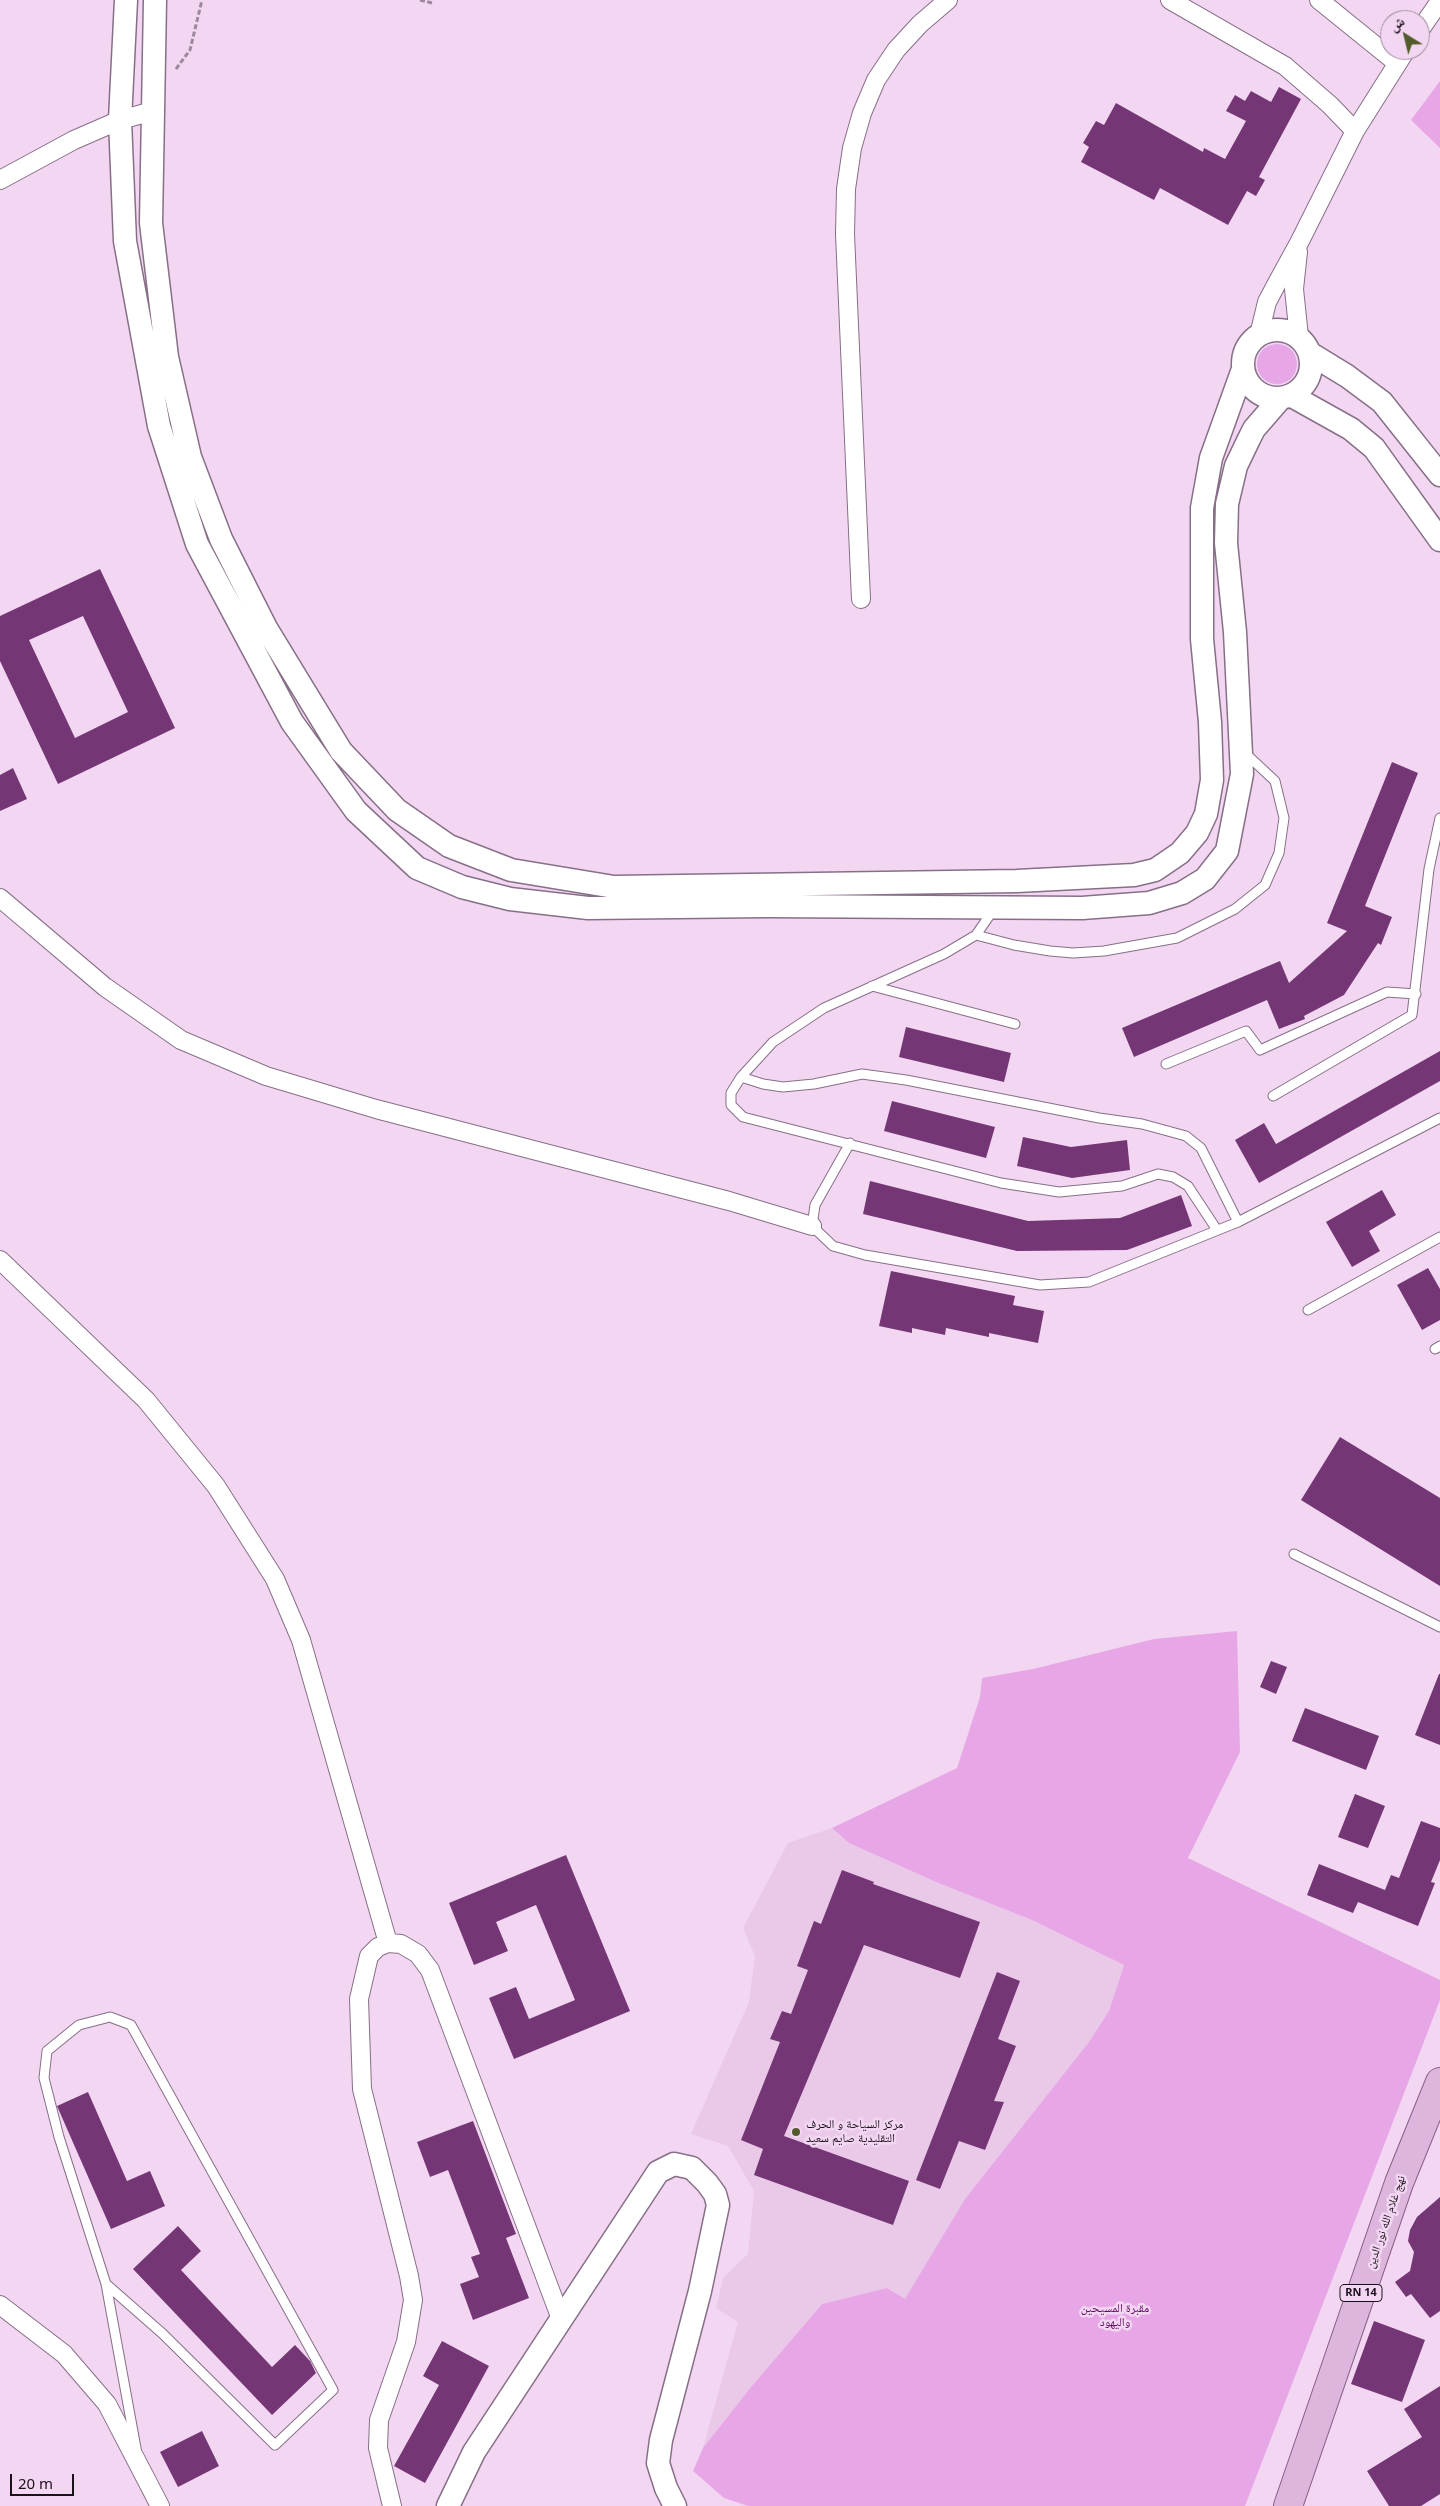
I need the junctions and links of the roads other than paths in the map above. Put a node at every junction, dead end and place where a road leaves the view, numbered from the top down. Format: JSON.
{"nodes":[{"id":1,"x":126,"y":0,"type":"edge"},
{"id":2,"x":155,"y":0,"type":"edge"},
{"id":3,"x":948,"y":0,"type":"edge"},
{"id":4,"x":1170,"y":0,"type":"edge"},
{"id":5,"x":1319,"y":0,"type":"edge"},
{"id":6,"x":1440,"y":1,"type":"edge"},
{"id":7,"x":1430,"y":16,"type":"edge"},
{"id":8,"x":1380,"y":42,"type":"edge"},
{"id":9,"x":1399,"y":60,"type":"edge"},
{"id":10,"x":153,"y":111,"type":"junction"},
{"id":11,"x":120,"y":120,"type":"junction"},
{"id":12,"x":1355,"y":131,"type":"junction"},
{"id":13,"x":0,"y":180,"type":"edge"},
{"id":14,"x":1300,"y":241,"type":"junction"},
{"id":15,"x":1259,"y":335,"type":"junction"},
{"id":16,"x":1305,"y":346,"type":"junction"},
{"id":17,"x":1243,"y":369,"type":"junction"},
{"id":18,"x":1286,"y":397,"type":"junction"},
{"id":19,"x":1440,"y":476,"type":"edge"},
{"id":20,"x":1440,"y":540,"type":"edge"},
{"id":21,"x":861,"y":599,"type":"dead end"},
{"id":22,"x":1241,"y":750,"type":"junction"},
{"id":23,"x":1440,"y":818,"type":"edge"},
{"id":24,"x":0,"y":898,"type":"edge"},
{"id":25,"x":996,"y":906,"type":"junction"},
{"id":26,"x":976,"y":935,"type":"junction"},
{"id":27,"x":872,"y":986,"type":"junction"},
{"id":28,"x":1416,"y":994,"type":"junction"},
{"id":29,"x":1015,"y":1024,"type":"dead end"},
{"id":30,"x":1166,"y":1064,"type":"dead end"},
{"id":31,"x":741,"y":1077,"type":"junction"},
{"id":32,"x":1273,"y":1096,"type":"dead end"},
{"id":33,"x":1440,"y":1118,"type":"edge"},
{"id":34,"x":850,"y":1143,"type":"junction"},
{"id":35,"x":1238,"y":1222,"type":"junction"},
{"id":36,"x":812,"y":1226,"type":"junction"},
{"id":37,"x":1217,"y":1230,"type":"junction"},
{"id":38,"x":1440,"y":1237,"type":"edge"},
{"id":39,"x":0,"y":1260,"type":"edge"},
{"id":40,"x":1308,"y":1310,"type":"dead end"},
{"id":41,"x":1294,"y":1554,"type":"dead end"},
{"id":42,"x":1440,"y":1627,"type":"edge"},
{"id":43,"x":388,"y":1943,"type":"junction"},
{"id":44,"x":1440,"y":2082,"type":"edge"},
{"id":45,"x":106,"y":2284,"type":"junction"},
{"id":46,"x":0,"y":2305,"type":"edge"},
{"id":47,"x":561,"y":2320,"type":"junction"},
{"id":48,"x":140,"y":2468,"type":"junction"},
{"id":49,"x":160,"y":2506,"type":"edge"},
{"id":50,"x":392,"y":2506,"type":"edge"},
{"id":51,"x":448,"y":2506,"type":"edge"},
{"id":52,"x":675,"y":2506,"type":"edge"},
{"id":53,"x":1288,"y":2506,"type":"edge"}],
"edges":[{"from":1,"to":11,"type":"street"},
{"from":2,"to":10,"type":"street"},
{"from":3,"to":21,"type":"street"},
{"from":4,"to":12,"type":"street"},
{"from":5,"to":8,"type":"street"},
{"from":6,"to":7,"type":"street"},
{"from":9,"to":12,"type":"street"},
{"from":10,"to":11,"type":"street"},
{"from":10,"to":17,"type":"street"},
{"from":11,"to":13,"type":"street"},
{"from":11,"to":25,"type":"street"},
{"from":12,"to":14,"type":"street"},
{"from":14,"to":15,"type":"street"},
{"from":14,"to":16,"type":"street"},
{"from":15,"to":16,"type":"street"},
{"from":15,"to":17,"type":"street"},
{"from":16,"to":18,"type":"street"},
{"from":16,"to":19,"type":"street"},
{"from":17,"to":18,"type":"street"},
{"from":18,"to":20,"type":"street"},
{"from":18,"to":22,"type":"street"},
{"from":22,"to":25,"type":"street"},
{"from":22,"to":26,"type":"lane"},
{"from":23,"to":28,"type":"lane"},
{"from":24,"to":36,"type":"street"},
{"from":25,"to":26,"type":"lane"},
{"from":26,"to":27,"type":"lane"},
{"from":27,"to":29,"type":"lane"},
{"from":27,"to":31,"type":"lane"},
{"from":28,"to":30,"type":"lane"},
{"from":28,"to":32,"type":"lane"},
{"from":31,"to":34,"type":"lane"},
{"from":31,"to":35,"type":"lane"},
{"from":33,"to":35,"type":"lane"},
{"from":34,"to":36,"type":"lane"},
{"from":34,"to":37,"type":"lane"},
{"from":35,"to":37,"type":"lane"},
{"from":36,"to":37,"type":"lane"},
{"from":38,"to":40,"type":"lane"},
{"from":39,"to":43,"type":"street"},
{"from":41,"to":42,"type":"lane"},
{"from":43,"to":47,"type":"street"},
{"from":43,"to":50,"type":"street"},
{"from":44,"to":53,"type":"main road","name":"نهج غلام الله نور الدين","number":"RN 14"},
{"from":45,"to":45,"type":"lane"},
{"from":45,"to":48,"type":"lane"},
{"from":46,"to":48,"type":"street"},
{"from":47,"to":51,"type":"street"},
{"from":47,"to":52,"type":"street"},
{"from":48,"to":49,"type":"street"}]}
